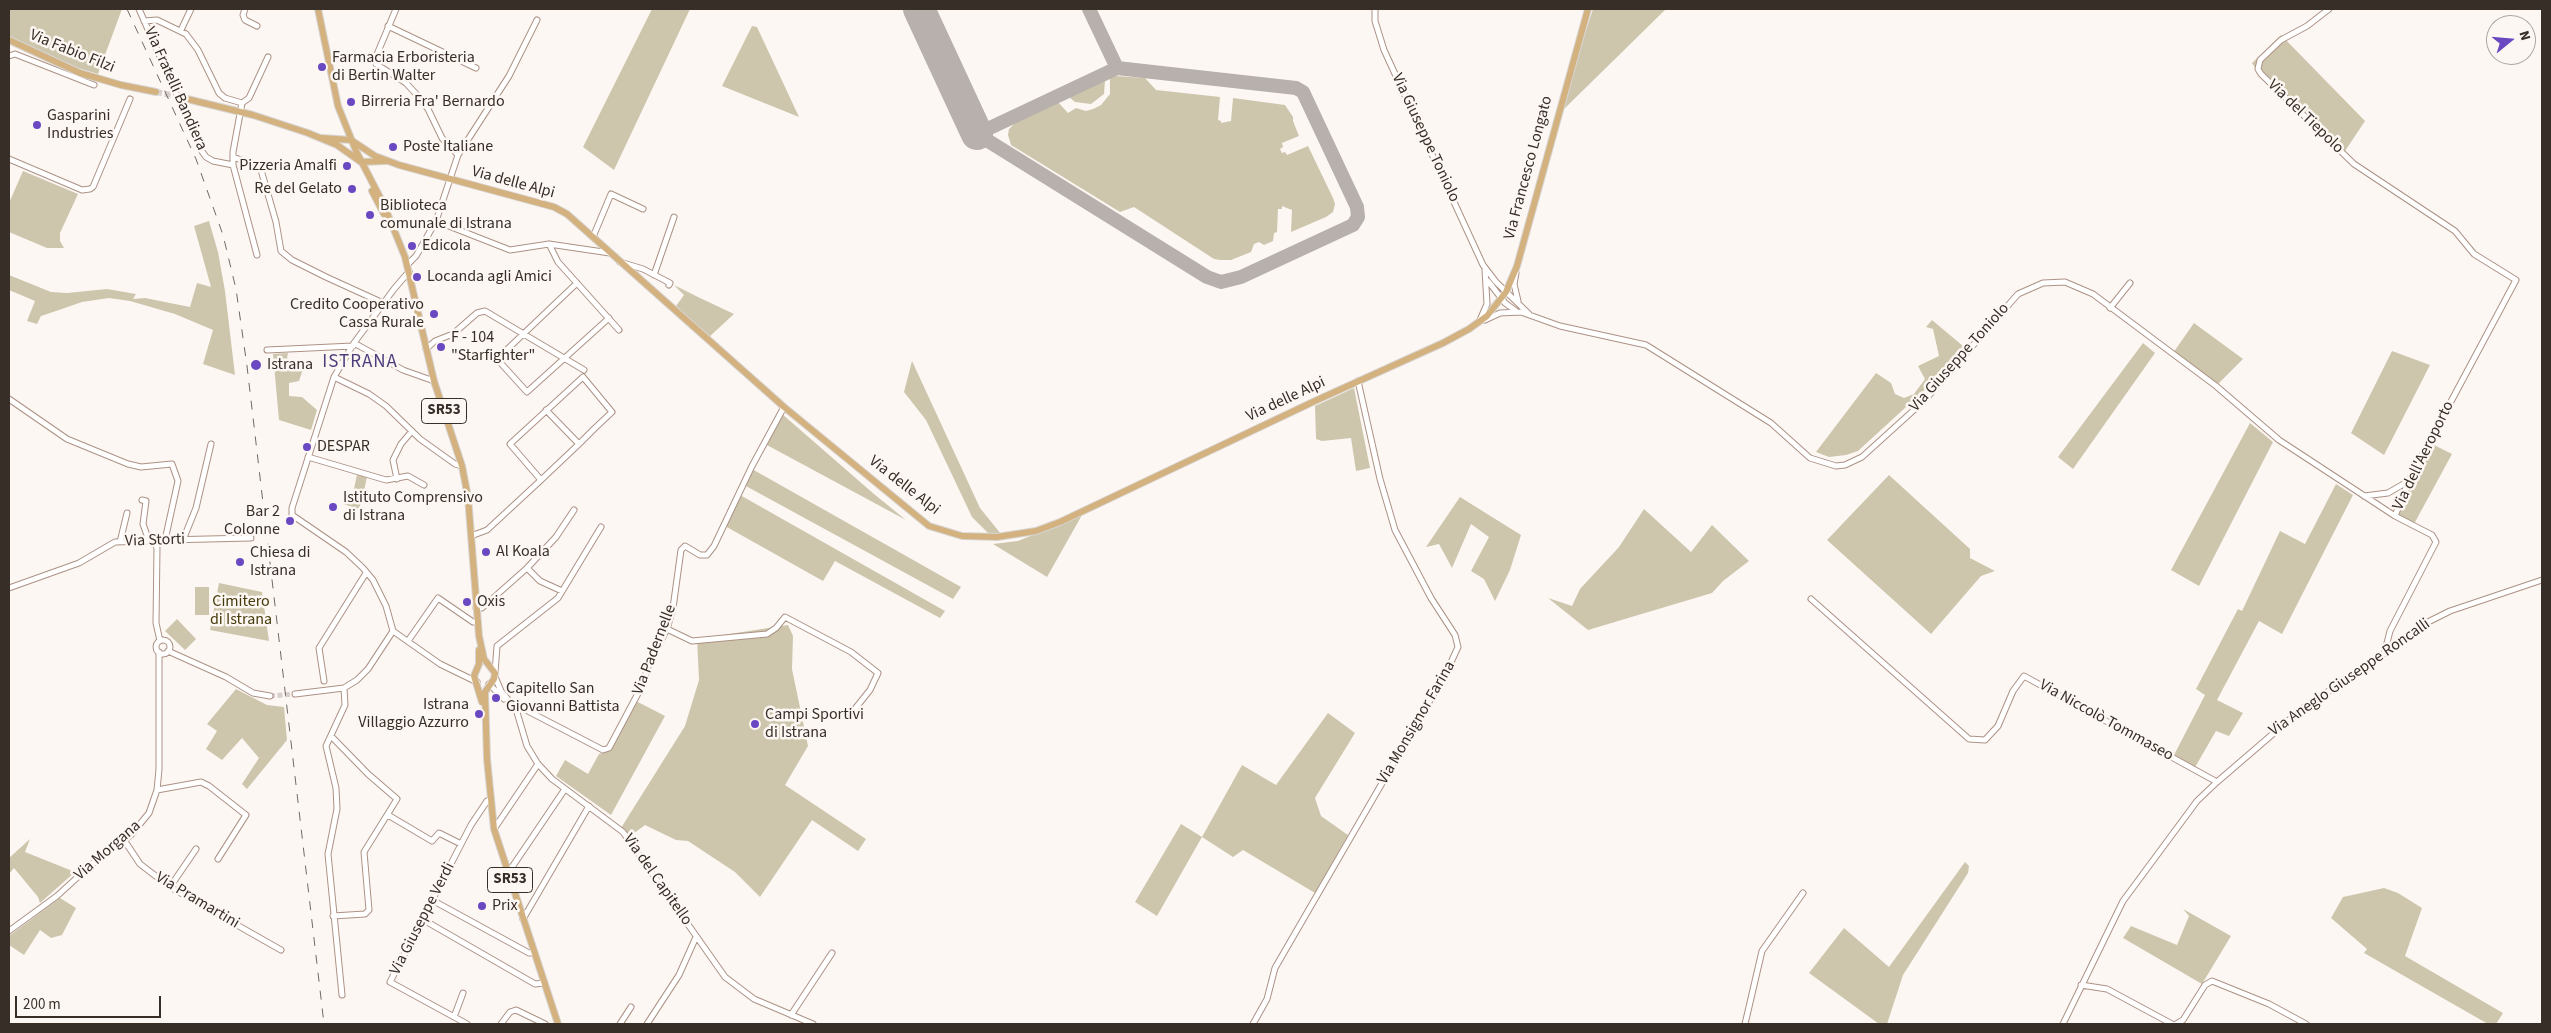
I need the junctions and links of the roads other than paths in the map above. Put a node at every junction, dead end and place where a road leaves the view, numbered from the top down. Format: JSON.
{"nodes":[{"id":1,"x":138,"y":9,"type":"edge"},
{"id":2,"x":192,"y":9,"type":"edge"},
{"id":3,"x":245,"y":9,"type":"edge"},
{"id":4,"x":318,"y":9,"type":"edge"},
{"id":5,"x":396,"y":9,"type":"edge"},
{"id":6,"x":1375,"y":9,"type":"edge"},
{"id":7,"x":1588,"y":9,"type":"edge"},
{"id":8,"x":2329,"y":9,"type":"edge"},
{"id":9,"x":537,"y":20,"type":"dead end"},
{"id":10,"x":144,"y":21,"type":"junction"},
{"id":11,"x":257,"y":26,"type":"dead end"},
{"id":12,"x":388,"y":26,"type":"junction"},
{"id":13,"x":181,"y":30,"type":"junction"},
{"id":14,"x":9,"y":40,"type":"edge"},
{"id":15,"x":9,"y":56,"type":"edge"},
{"id":16,"x":268,"y":57,"type":"dead end"},
{"id":17,"x":476,"y":68,"type":"dead end"},
{"id":18,"x":94,"y":85,"type":"dead end"},
{"id":19,"x":156,"y":92,"type":"tunnel mouth"},
{"id":20,"x":183,"y":98,"type":"tunnel mouth"},
{"id":21,"x":130,"y":99,"type":"dead end"},
{"id":22,"x":242,"y":103,"type":"junction"},
{"id":23,"x":242,"y":112,"type":"junction"},
{"id":24,"x":342,"y":117,"type":"junction"},
{"id":25,"x":351,"y":140,"type":"junction"},
{"id":26,"x":335,"y":141,"type":"junction"},
{"id":27,"x":458,"y":155,"type":"junction"},
{"id":28,"x":375,"y":156,"type":"junction"},
{"id":29,"x":233,"y":157,"type":"junction"},
{"id":30,"x":9,"y":159,"type":"edge"},
{"id":31,"x":387,"y":161,"type":"junction"},
{"id":32,"x":361,"y":162,"type":"junction"},
{"id":33,"x":380,"y":162,"type":"junction"},
{"id":34,"x":233,"y":165,"type":"junction"},
{"id":35,"x":370,"y":179,"type":"junction"},
{"id":36,"x":449,"y":180,"type":"junction"},
{"id":37,"x":2408,"y":199,"type":"joint"},
{"id":38,"x":643,"y":209,"type":"dead end"},
{"id":39,"x":674,"y":217,"type":"dead end"},
{"id":40,"x":436,"y":221,"type":"junction"},
{"id":41,"x":593,"y":237,"type":"junction"},
{"id":42,"x":399,"y":241,"type":"junction"},
{"id":43,"x":549,"y":244,"type":"junction"},
{"id":44,"x":610,"y":253,"type":"junction"},
{"id":45,"x":257,"y":255,"type":"dead end"},
{"id":46,"x":620,"y":262,"type":"junction"},
{"id":47,"x":1483,"y":265,"type":"junction"},
{"id":48,"x":1517,"y":266,"type":"junction"},
{"id":49,"x":409,"y":268,"type":"junction"},
{"id":50,"x":654,"y":275,"type":"junction"},
{"id":51,"x":1486,"y":276,"type":"junction"},
{"id":52,"x":1512,"y":279,"type":"junction"},
{"id":53,"x":577,"y":283,"type":"junction"},
{"id":54,"x":2130,"y":283,"type":"dead end"},
{"id":55,"x":1497,"y":284,"type":"junction"},
{"id":56,"x":669,"y":285,"type":"dead end"},
{"id":57,"x":1506,"y":292,"type":"junction"},
{"id":58,"x":1502,"y":298,"type":"junction"},
{"id":59,"x":383,"y":303,"type":"junction"},
{"id":60,"x":1520,"y":304,"type":"junction"},
{"id":61,"x":2110,"y":308,"type":"junction"},
{"id":62,"x":1516,"y":311,"type":"junction"},
{"id":63,"x":1532,"y":316,"type":"junction"},
{"id":64,"x":609,"y":318,"type":"junction"},
{"id":65,"x":1476,"y":324,"type":"junction"},
{"id":66,"x":619,"y":330,"type":"dead end"},
{"id":67,"x":523,"y":335,"type":"junction"},
{"id":68,"x":423,"y":336,"type":"junction"},
{"id":69,"x":440,"y":339,"type":"junction"},
{"id":70,"x":2153,"y":341,"type":"joint"},
{"id":71,"x":353,"y":344,"type":"junction"},
{"id":72,"x":426,"y":349,"type":"junction"},
{"id":73,"x":267,"y":350,"type":"dead end"},
{"id":74,"x":562,"y":358,"type":"junction"},
{"id":75,"x":584,"y":370,"type":"dead end"},
{"id":76,"x":334,"y":377,"type":"junction"},
{"id":77,"x":434,"y":380,"type":"junction"},
{"id":78,"x":1358,"y":380,"type":"junction"},
{"id":79,"x":9,"y":399,"type":"edge"},
{"id":80,"x":784,"y":407,"type":"junction"},
{"id":81,"x":546,"y":410,"type":"junction"},
{"id":82,"x":412,"y":431,"type":"junction"},
{"id":83,"x":211,"y":444,"type":"dead end"},
{"id":84,"x":579,"y":444,"type":"junction"},
{"id":85,"x":308,"y":457,"type":"junction"},
{"id":86,"x":462,"y":466,"type":"junction"},
{"id":87,"x":397,"y":479,"type":"junction"},
{"id":88,"x":541,"y":480,"type":"junction"},
{"id":89,"x":2409,"y":480,"type":"junction"},
{"id":90,"x":424,"y":486,"type":"dead end"},
{"id":91,"x":2364,"y":496,"type":"junction"},
{"id":92,"x":142,"y":500,"type":"dead end"},
{"id":93,"x":574,"y":510,"type":"dead end"},
{"id":94,"x":128,"y":513,"type":"dead end"},
{"id":95,"x":2394,"y":516,"type":"junction"},
{"id":96,"x":601,"y":527,"type":"dead end"},
{"id":97,"x":471,"y":536,"type":"junction"},
{"id":98,"x":251,"y":538,"type":"dead end"},
{"id":99,"x":165,"y":540,"type":"junction"},
{"id":100,"x":182,"y":540,"type":"junction"},
{"id":101,"x":120,"y":542,"type":"junction"},
{"id":102,"x":152,"y":543,"type":"junction"},
{"id":103,"x":527,"y":568,"type":"junction"},
{"id":104,"x":366,"y":573,"type":"junction"},
{"id":105,"x":2542,"y":580,"type":"edge"},
{"id":106,"x":9,"y":588,"type":"edge"},
{"id":107,"x":562,"y":591,"type":"junction"},
{"id":108,"x":1811,"y":599,"type":"dead end"},
{"id":109,"x":476,"y":608,"type":"junction"},
{"id":110,"x":477,"y":622,"type":"junction"},
{"id":111,"x":667,"y":628,"type":"junction"},
{"id":112,"x":394,"y":631,"type":"junction"},
{"id":113,"x":479,"y":636,"type":"junction"},
{"id":114,"x":160,"y":641,"type":"junction"},
{"id":115,"x":408,"y":641,"type":"junction"},
{"id":116,"x":168,"y":651,"type":"junction"},
{"id":117,"x":2385,"y":651,"type":"junction"},
{"id":118,"x":160,"y":652,"type":"junction"},
{"id":119,"x":496,"y":661,"type":"junction"},
{"id":120,"x":489,"y":665,"type":"junction"},
{"id":121,"x":477,"y":668,"type":"junction"},
{"id":122,"x":460,"y":673,"type":"junction"},
{"id":123,"x":495,"y":674,"type":"junction"},
{"id":124,"x":324,"y":681,"type":"dead end"},
{"id":125,"x":477,"y":682,"type":"junction"},
{"id":126,"x":489,"y":685,"type":"junction"},
{"id":127,"x":344,"y":688,"type":"junction"},
{"id":128,"x":295,"y":694,"type":"tunnel mouth"},
{"id":129,"x":270,"y":696,"type":"tunnel mouth"},
{"id":130,"x":515,"y":707,"type":"junction"},
{"id":131,"x":854,"y":710,"type":"dead end"},
{"id":132,"x":486,"y":730,"type":"junction"},
{"id":133,"x":330,"y":736,"type":"junction"},
{"id":134,"x":538,"y":764,"type":"junction"},
{"id":135,"x":2217,"y":782,"type":"junction"},
{"id":136,"x":565,"y":789,"type":"junction"},
{"id":137,"x":157,"y":790,"type":"junction"},
{"id":138,"x":491,"y":800,"type":"junction"},
{"id":139,"x":589,"y":806,"type":"junction"},
{"id":140,"x":388,"y":815,"type":"junction"},
{"id":141,"x":494,"y":829,"type":"junction"},
{"id":142,"x":124,"y":840,"type":"junction"},
{"id":143,"x":461,"y":844,"type":"junction"},
{"id":144,"x":196,"y":849,"type":"dead end"},
{"id":145,"x":218,"y":859,"type":"dead end"},
{"id":146,"x":508,"y":873,"type":"junction"},
{"id":147,"x":170,"y":887,"type":"junction"},
{"id":148,"x":1804,"y":894,"type":"dead end"},
{"id":149,"x":432,"y":900,"type":"junction"},
{"id":150,"x":333,"y":916,"type":"junction"},
{"id":151,"x":422,"y":919,"type":"junction"},
{"id":152,"x":523,"y":919,"type":"junction"},
{"id":153,"x":9,"y":932,"type":"edge"},
{"id":154,"x":696,"y":937,"type":"junction"},
{"id":155,"x":281,"y":950,"type":"dead end"},
{"id":156,"x":534,"y":953,"type":"junction"},
{"id":157,"x":832,"y":953,"type":"dead end"},
{"id":158,"x":544,"y":983,"type":"junction"},
{"id":159,"x":2081,"y":985,"type":"junction"},
{"id":160,"x":463,"y":993,"type":"dead end"},
{"id":161,"x":342,"y":995,"type":"dead end"},
{"id":162,"x":631,"y":1008,"type":"dead end"},
{"id":163,"x":791,"y":1015,"type":"junction"},
{"id":164,"x":454,"y":1017,"type":"junction"},
{"id":165,"x":467,"y":1024,"type":"edge"},
{"id":166,"x":501,"y":1024,"type":"edge"},
{"id":167,"x":545,"y":1024,"type":"edge"},
{"id":168,"x":558,"y":1024,"type":"edge"},
{"id":169,"x":620,"y":1024,"type":"edge"},
{"id":170,"x":647,"y":1024,"type":"edge"},
{"id":171,"x":813,"y":1024,"type":"edge"},
{"id":172,"x":1253,"y":1024,"type":"edge"},
{"id":173,"x":1745,"y":1024,"type":"edge"},
{"id":174,"x":2063,"y":1024,"type":"edge"},
{"id":175,"x":2172,"y":1024,"type":"edge"},
{"id":176,"x":2176,"y":1024,"type":"edge"},
{"id":177,"x":2306,"y":1024,"type":"edge"}],
"edges":[{"from":1,"to":10,"type":"street","name":"Via Fratelli Bandiera"},
{"from":2,"to":13,"type":"street"},
{"from":3,"to":11,"type":"street"},
{"from":4,"to":24,"type":"main road","number":"SR53"},
{"from":5,"to":12,"type":"street"},
{"from":6,"to":47,"type":"street","name":"Via Giuseppe Toniolo"},
{"from":7,"to":48,"type":"main road","name":"Via Francesco Longato"},
{"from":8,"to":37,"type":"street","name":"Via del Tiepolo"},
{"from":9,"to":27,"type":"street"},
{"from":10,"to":13,"type":"street","name":"Via Fratelli Bandiera"},
{"from":10,"to":34,"type":"street","name":"Via Fratelli Bandiera"},
{"from":12,"to":17,"type":"street"},
{"from":12,"to":27,"type":"street"},
{"from":13,"to":22,"type":"street","name":"Via Fratelli Bandiera"},
{"from":14,"to":19,"type":"main road","name":"Via Fabio Filzi"},
{"from":15,"to":18,"type":"street","name":"Via Fabio Filzi"},
{"from":16,"to":22,"type":"street"},
{"from":20,"to":23,"type":"main road"},
{"from":21,"to":30,"type":"street"},
{"from":22,"to":23,"type":"street"},
{"from":23,"to":26,"type":"main road"},
{"from":23,"to":29,"type":"street"},
{"from":24,"to":25,"type":"main road","number":"SR53"},
{"from":24,"to":26,"type":"main road"},
{"from":25,"to":26,"type":"main road"},
{"from":25,"to":28,"type":"main road","name":"Via delle Alpi"},
{"from":25,"to":32,"type":"main road","number":"SR53"},
{"from":26,"to":32,"type":"main road"},
{"from":27,"to":36,"type":"street"},
{"from":28,"to":31,"type":"main road","name":"Via delle Alpi"},
{"from":28,"to":32,"type":"main road"},
{"from":29,"to":34,"type":"street"},
{"from":29,"to":59,"type":"street"},
{"from":31,"to":33,"type":"main road"},
{"from":31,"to":36,"type":"main road","name":"Via delle Alpi"},
{"from":32,"to":33,"type":"main road"},
{"from":32,"to":35,"type":"main road"},
{"from":32,"to":42,"type":"main road","number":"SR53"},
{"from":33,"to":35,"type":"main road"},
{"from":34,"to":45,"type":"street"},
{"from":35,"to":42,"type":"main road"},
{"from":36,"to":40,"type":"street"},
{"from":36,"to":41,"type":"main road","name":"Via delle Alpi"},
{"from":37,"to":89,"type":"street","name":"Via dell'Aeroporto"},
{"from":38,"to":41,"type":"street"},
{"from":39,"to":50,"type":"street"},
{"from":40,"to":43,"type":"street"},
{"from":40,"to":49,"type":"street"},
{"from":41,"to":44,"type":"main road","name":"Via delle Alpi"},
{"from":42,"to":49,"type":"main road","number":"SR53"},
{"from":43,"to":44,"type":"street"},
{"from":43,"to":53,"type":"street"},
{"from":44,"to":46,"type":"main road","name":"Via delle Alpi"},
{"from":46,"to":50,"type":"street"},
{"from":46,"to":80,"type":"main road","name":"Via delle Alpi"},
{"from":47,"to":51,"type":"street","name":"Via Giuseppe Toniolo"},
{"from":47,"to":55,"type":"street","name":"Via Giuseppe Toniolo"},
{"from":48,"to":52,"type":"main road","name":"Via Francesco Longato"},
{"from":48,"to":60,"type":"street"},
{"from":49,"to":59,"type":"street"},
{"from":49,"to":68,"type":"main road","number":"SR53"},
{"from":50,"to":56,"type":"street"},
{"from":51,"to":58,"type":"street","name":"Via Giuseppe Toniolo"},
{"from":51,"to":65,"type":"street","name":"Via Giuseppe Toniolo"},
{"from":52,"to":55,"type":"street"},
{"from":52,"to":57,"type":"main road","name":"Via Francesco Longato"},
{"from":53,"to":64,"type":"street"},
{"from":53,"to":67,"type":"street"},
{"from":54,"to":61,"type":"street"},
{"from":55,"to":57,"type":"street","name":"Via Giuseppe Toniolo"},
{"from":57,"to":58,"type":"main road","name":"Via Francesco Longato"},
{"from":57,"to":60,"type":"street","name":"Via Giuseppe Toniolo"},
{"from":58,"to":62,"type":"street","name":"Via Giuseppe Toniolo"},
{"from":58,"to":65,"type":"main road","name":"Via Francesco Longato"},
{"from":59,"to":71,"type":"street"},
{"from":60,"to":63,"type":"street","name":"Via Giuseppe Toniolo"},
{"from":61,"to":63,"type":"street","name":"Via Giuseppe Toniolo"},
{"from":61,"to":70,"type":"street","name":"Via Giuseppe Toniolo"},
{"from":62,"to":63,"type":"street","name":"Via Giuseppe Toniolo"},
{"from":62,"to":65,"type":"street"},
{"from":64,"to":66,"type":"street"},
{"from":64,"to":74,"type":"street"},
{"from":65,"to":78,"type":"main road","name":"Via delle Alpi"},
{"from":67,"to":69,"type":"street"},
{"from":67,"to":74,"type":"street"},
{"from":67,"to":74,"type":"street"},
{"from":68,"to":69,"type":"street"},
{"from":68,"to":72,"type":"main road","number":"SR53"},
{"from":69,"to":72,"type":"street"},
{"from":70,"to":91,"type":"street","name":"Via dell'Aeroporto"},
{"from":71,"to":73,"type":"street"},
{"from":71,"to":76,"type":"street"},
{"from":71,"to":77,"type":"street"},
{"from":72,"to":77,"type":"main road","number":"SR53"},
{"from":74,"to":75,"type":"street"},
{"from":76,"to":82,"type":"street"},
{"from":76,"to":85,"type":"street"},
{"from":77,"to":86,"type":"main road","number":"SR53"},
{"from":78,"to":80,"type":"main road","name":"Via delle Alpi"},
{"from":78,"to":172,"type":"street","name":"Via Monsignor Farina"},
{"from":79,"to":99,"type":"street"},
{"from":80,"to":111,"type":"street","name":"Via Padernelle"},
{"from":81,"to":84,"type":"street"},
{"from":81,"to":84,"type":"street"},
{"from":81,"to":88,"type":"street"},
{"from":82,"to":86,"type":"street"},
{"from":82,"to":87,"type":"street"},
{"from":83,"to":100,"type":"street"},
{"from":84,"to":88,"type":"street"},
{"from":85,"to":87,"type":"street"},
{"from":85,"to":104,"type":"street"},
{"from":86,"to":97,"type":"main road","number":"SR53"},
{"from":87,"to":90,"type":"street"},
{"from":88,"to":97,"type":"street"},
{"from":89,"to":91,"type":"street"},
{"from":89,"to":95,"type":"street","name":"Via dell'Aeroporto"},
{"from":91,"to":95,"type":"street","name":"Via dell'Aeroporto"},
{"from":92,"to":102,"type":"street","name":"Via Morgana"},
{"from":93,"to":103,"type":"street"},
{"from":94,"to":101,"type":"street"},
{"from":95,"to":117,"type":"street"},
{"from":96,"to":107,"type":"street"},
{"from":97,"to":109,"type":"main road","number":"SR53"},
{"from":98,"to":100,"type":"street","name":"Via Storti"},
{"from":99,"to":100,"type":"street","name":"Via Storti"},
{"from":99,"to":102,"type":"street","name":"Via Storti"},
{"from":101,"to":102,"type":"street","name":"Via Storti"},
{"from":101,"to":106,"type":"street","name":"Via Storti"},
{"from":102,"to":114,"type":"street","name":"Via Morgana"},
{"from":103,"to":107,"type":"street"},
{"from":103,"to":109,"type":"street"},
{"from":104,"to":112,"type":"street"},
{"from":104,"to":124,"type":"street"},
{"from":105,"to":117,"type":"street","name":"Via Aneglo Giuseppe Roncalli"},
{"from":107,"to":119,"type":"street"},
{"from":108,"to":135,"type":"street","name":"Via Niccolò Tommaseo"},
{"from":109,"to":110,"type":"main road","number":"SR53"},
{"from":110,"to":113,"type":"main road","number":"SR53"},
{"from":110,"to":115,"type":"street"},
{"from":111,"to":130,"type":"street","name":"Via Padernelle"},
{"from":111,"to":131,"type":"street"},
{"from":112,"to":115,"type":"street"},
{"from":112,"to":127,"type":"street"},
{"from":113,"to":120,"type":"main road"},
{"from":113,"to":121,"type":"main road"},
{"from":114,"to":116,"type":"street","name":"Via Morgana"},
{"from":114,"to":118,"type":"street","name":"Via Morgana"},
{"from":115,"to":122,"type":"street"},
{"from":116,"to":118,"type":"street"},
{"from":116,"to":129,"type":"street"},
{"from":117,"to":135,"type":"street","name":"Via Aneglo Giuseppe Roncalli"},
{"from":118,"to":137,"type":"street","name":"Via Morgana"},
{"from":119,"to":120,"type":"street"},
{"from":119,"to":123,"type":"street"},
{"from":120,"to":121,"type":"main road"},
{"from":120,"to":123,"type":"main road"},
{"from":121,"to":122,"type":"street"},
{"from":121,"to":125,"type":"main road"},
{"from":122,"to":125,"type":"street"},
{"from":123,"to":126,"type":"main road"},
{"from":123,"to":130,"type":"street","name":"Via del Capitello"},
{"from":125,"to":126,"type":"main road"},
{"from":125,"to":132,"type":"main road"},
{"from":126,"to":130,"type":"street"},
{"from":126,"to":132,"type":"main road"},
{"from":127,"to":128,"type":"street"},
{"from":127,"to":133,"type":"street"},
{"from":130,"to":134,"type":"street","name":"Via del Capitello"},
{"from":132,"to":138,"type":"main road","number":"SR53"},
{"from":133,"to":140,"type":"street"},
{"from":133,"to":150,"type":"street"},
{"from":134,"to":136,"type":"street","name":"Via del Capitello"},
{"from":134,"to":141,"type":"street"},
{"from":135,"to":159,"type":"street","name":"Via Aneglo Giuseppe Roncalli"},
{"from":136,"to":139,"type":"street","name":"Via del Capitello"},
{"from":136,"to":146,"type":"street"},
{"from":137,"to":142,"type":"street","name":"Via Morgana"},
{"from":137,"to":145,"type":"street"},
{"from":138,"to":141,"type":"main road","number":"SR53"},
{"from":138,"to":143,"type":"street","name":"Via Giuseppe Verdi"},
{"from":139,"to":152,"type":"street"},
{"from":139,"to":154,"type":"street","name":"Via del Capitello"},
{"from":140,"to":143,"type":"street","name":"Via Giuseppe Verdi"},
{"from":140,"to":150,"type":"street"},
{"from":141,"to":146,"type":"main road","number":"SR53"},
{"from":142,"to":147,"type":"street","name":"Via Pramartini"},
{"from":142,"to":153,"type":"street","name":"Via Morgana"},
{"from":143,"to":149,"type":"street","name":"Via Giuseppe Verdi"},
{"from":144,"to":147,"type":"street"},
{"from":146,"to":152,"type":"main road","number":"SR53"},
{"from":147,"to":155,"type":"street","name":"Via Pramartini"},
{"from":148,"to":173,"type":"street"},
{"from":149,"to":151,"type":"street","name":"Via Giuseppe Verdi"},
{"from":149,"to":156,"type":"street"},
{"from":150,"to":161,"type":"street"},
{"from":151,"to":158,"type":"street"},
{"from":151,"to":164,"type":"street","name":"Via Giuseppe Verdi"},
{"from":152,"to":156,"type":"main road","number":"SR53"},
{"from":154,"to":163,"type":"street","name":"Via del Capitello"},
{"from":154,"to":170,"type":"street"},
{"from":156,"to":158,"type":"main road","number":"SR53"},
{"from":157,"to":163,"type":"street"},
{"from":158,"to":168,"type":"main road","number":"SR53"},
{"from":159,"to":174,"type":"street","name":"Via Aneglo Giuseppe Roncalli"},
{"from":159,"to":175,"type":"street"},
{"from":160,"to":164,"type":"street"},
{"from":162,"to":169,"type":"street"},
{"from":163,"to":171,"type":"street","name":"Via del Capitello"},
{"from":164,"to":165,"type":"street","name":"Via Giuseppe Verdi"},
{"from":166,"to":167,"type":"street"},
{"from":176,"to":177,"type":"street"}]}
